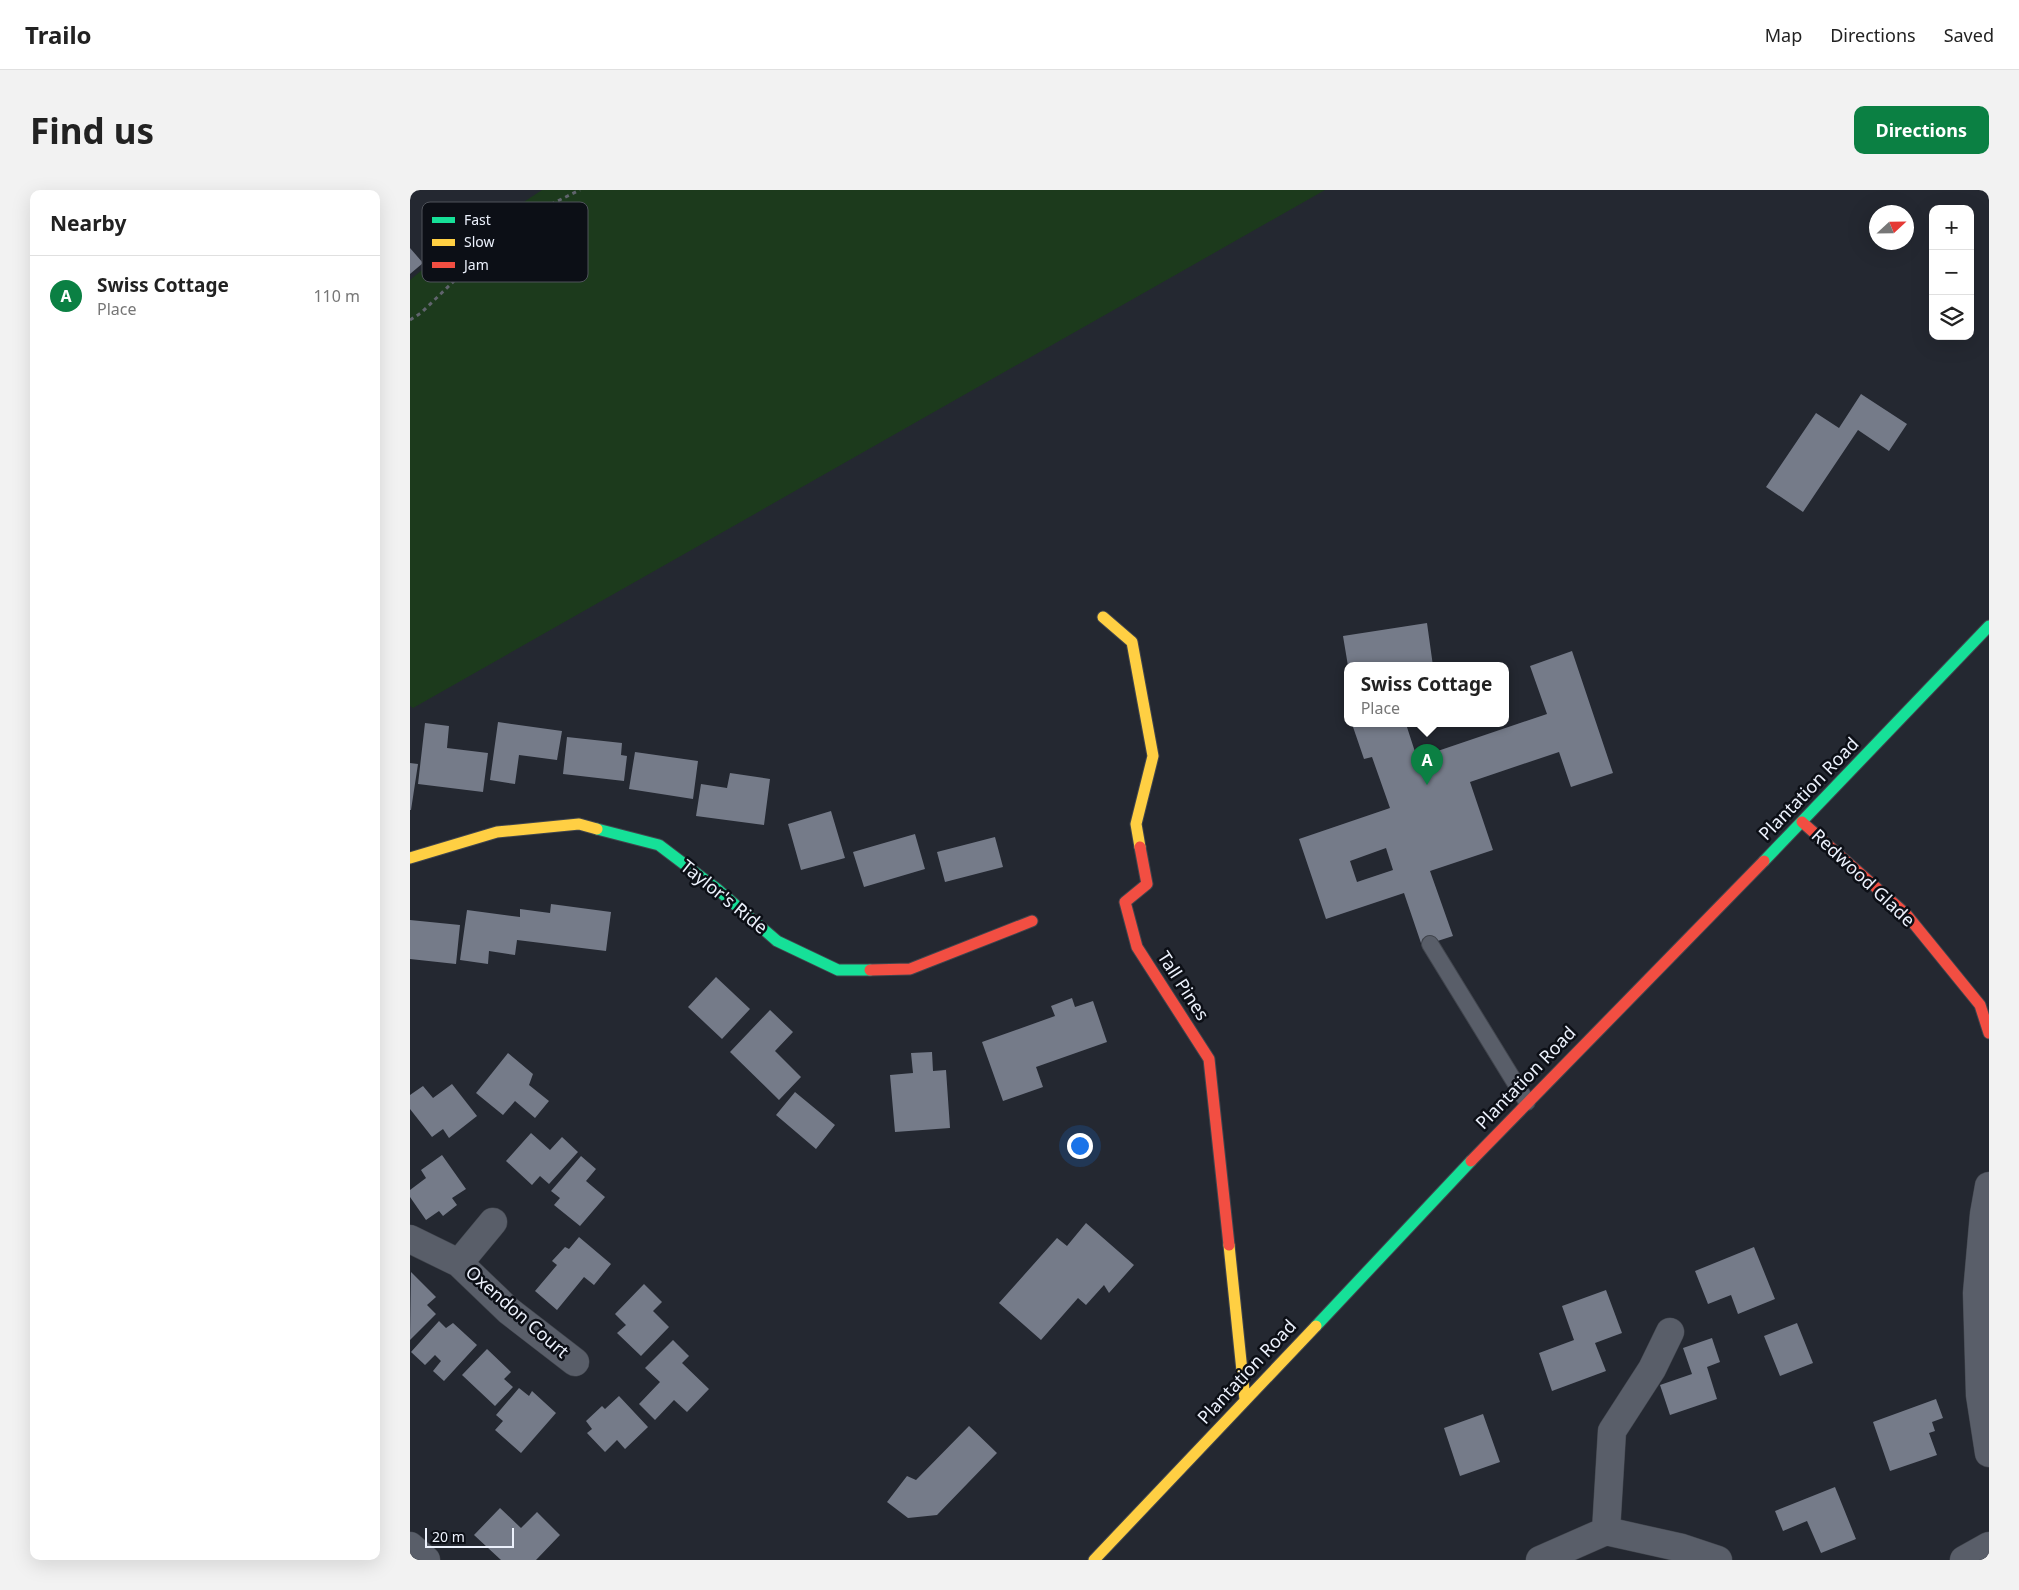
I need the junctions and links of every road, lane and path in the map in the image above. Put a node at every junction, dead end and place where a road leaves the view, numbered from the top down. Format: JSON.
{"nodes":[{"id":1,"x":580,"y":190,"type":"edge"},
{"id":2,"x":555,"y":202,"type":"edge"},
{"id":3,"x":453,"y":282,"type":"edge"},
{"id":4,"x":410,"y":320,"type":"edge"},
{"id":5,"x":1103,"y":617,"type":"dead end"},
{"id":6,"x":1989,"y":626,"type":"edge"},
{"id":7,"x":1802,"y":822,"type":"junction"},
{"id":8,"x":410,"y":858,"type":"edge"},
{"id":9,"x":1032,"y":921,"type":"dead end"},
{"id":10,"x":1430,"y":944,"type":"dead end"},
{"id":11,"x":1989,"y":1033,"type":"edge"},
{"id":12,"x":1527,"y":1102,"type":"junction"},
{"id":13,"x":1989,"y":1186,"type":"edge"},
{"id":14,"x":1987,"y":1214,"type":"edge"},
{"id":15,"x":492,"y":1222,"type":"dead end"},
{"id":16,"x":410,"y":1239,"type":"edge"},
{"id":17,"x":460,"y":1263,"type":"junction"},
{"id":18,"x":1670,"y":1332,"type":"dead end"},
{"id":19,"x":575,"y":1362,"type":"dead end"},
{"id":20,"x":1245,"y":1400,"type":"junction"},
{"id":21,"x":1989,"y":1453,"type":"edge"},
{"id":22,"x":1606,"y":1531,"type":"junction"},
{"id":23,"x":410,"y":1546,"type":"edge"},
{"id":24,"x":1989,"y":1546,"type":"edge"},
{"id":25,"x":426,"y":1560,"type":"edge"},
{"id":26,"x":1094,"y":1560,"type":"edge"},
{"id":27,"x":1540,"y":1560,"type":"edge"},
{"id":28,"x":1718,"y":1560,"type":"edge"},
{"id":29,"x":1964,"y":1560,"type":"edge"}],
"edges":[{"from":1,"to":2,"type":"path"},
{"from":3,"to":4,"type":"path"},
{"from":5,"to":20,"type":"street","name":"Tall Pines"},
{"from":6,"to":7,"type":"street","name":"Plantation Road"},
{"from":7,"to":11,"type":"street","name":"Redwood Glade"},
{"from":7,"to":12,"type":"street","name":"Plantation Road"},
{"from":8,"to":9,"type":"street","name":"Taylor's Ride"},
{"from":10,"to":12,"type":"lane"},
{"from":12,"to":20,"type":"street","name":"Plantation Road"},
{"from":13,"to":14,"type":"street"},
{"from":14,"to":21,"type":"street"},
{"from":15,"to":17,"type":"street","name":"Oxendon Court"},
{"from":16,"to":17,"type":"street","name":"Oxendon Court"},
{"from":17,"to":19,"type":"street","name":"Oxendon Court"},
{"from":18,"to":22,"type":"street"},
{"from":20,"to":26,"type":"street","name":"Plantation Road"},
{"from":22,"to":27,"type":"street"},
{"from":22,"to":28,"type":"street"},
{"from":23,"to":25,"type":"street"},
{"from":24,"to":29,"type":"street"}]}
